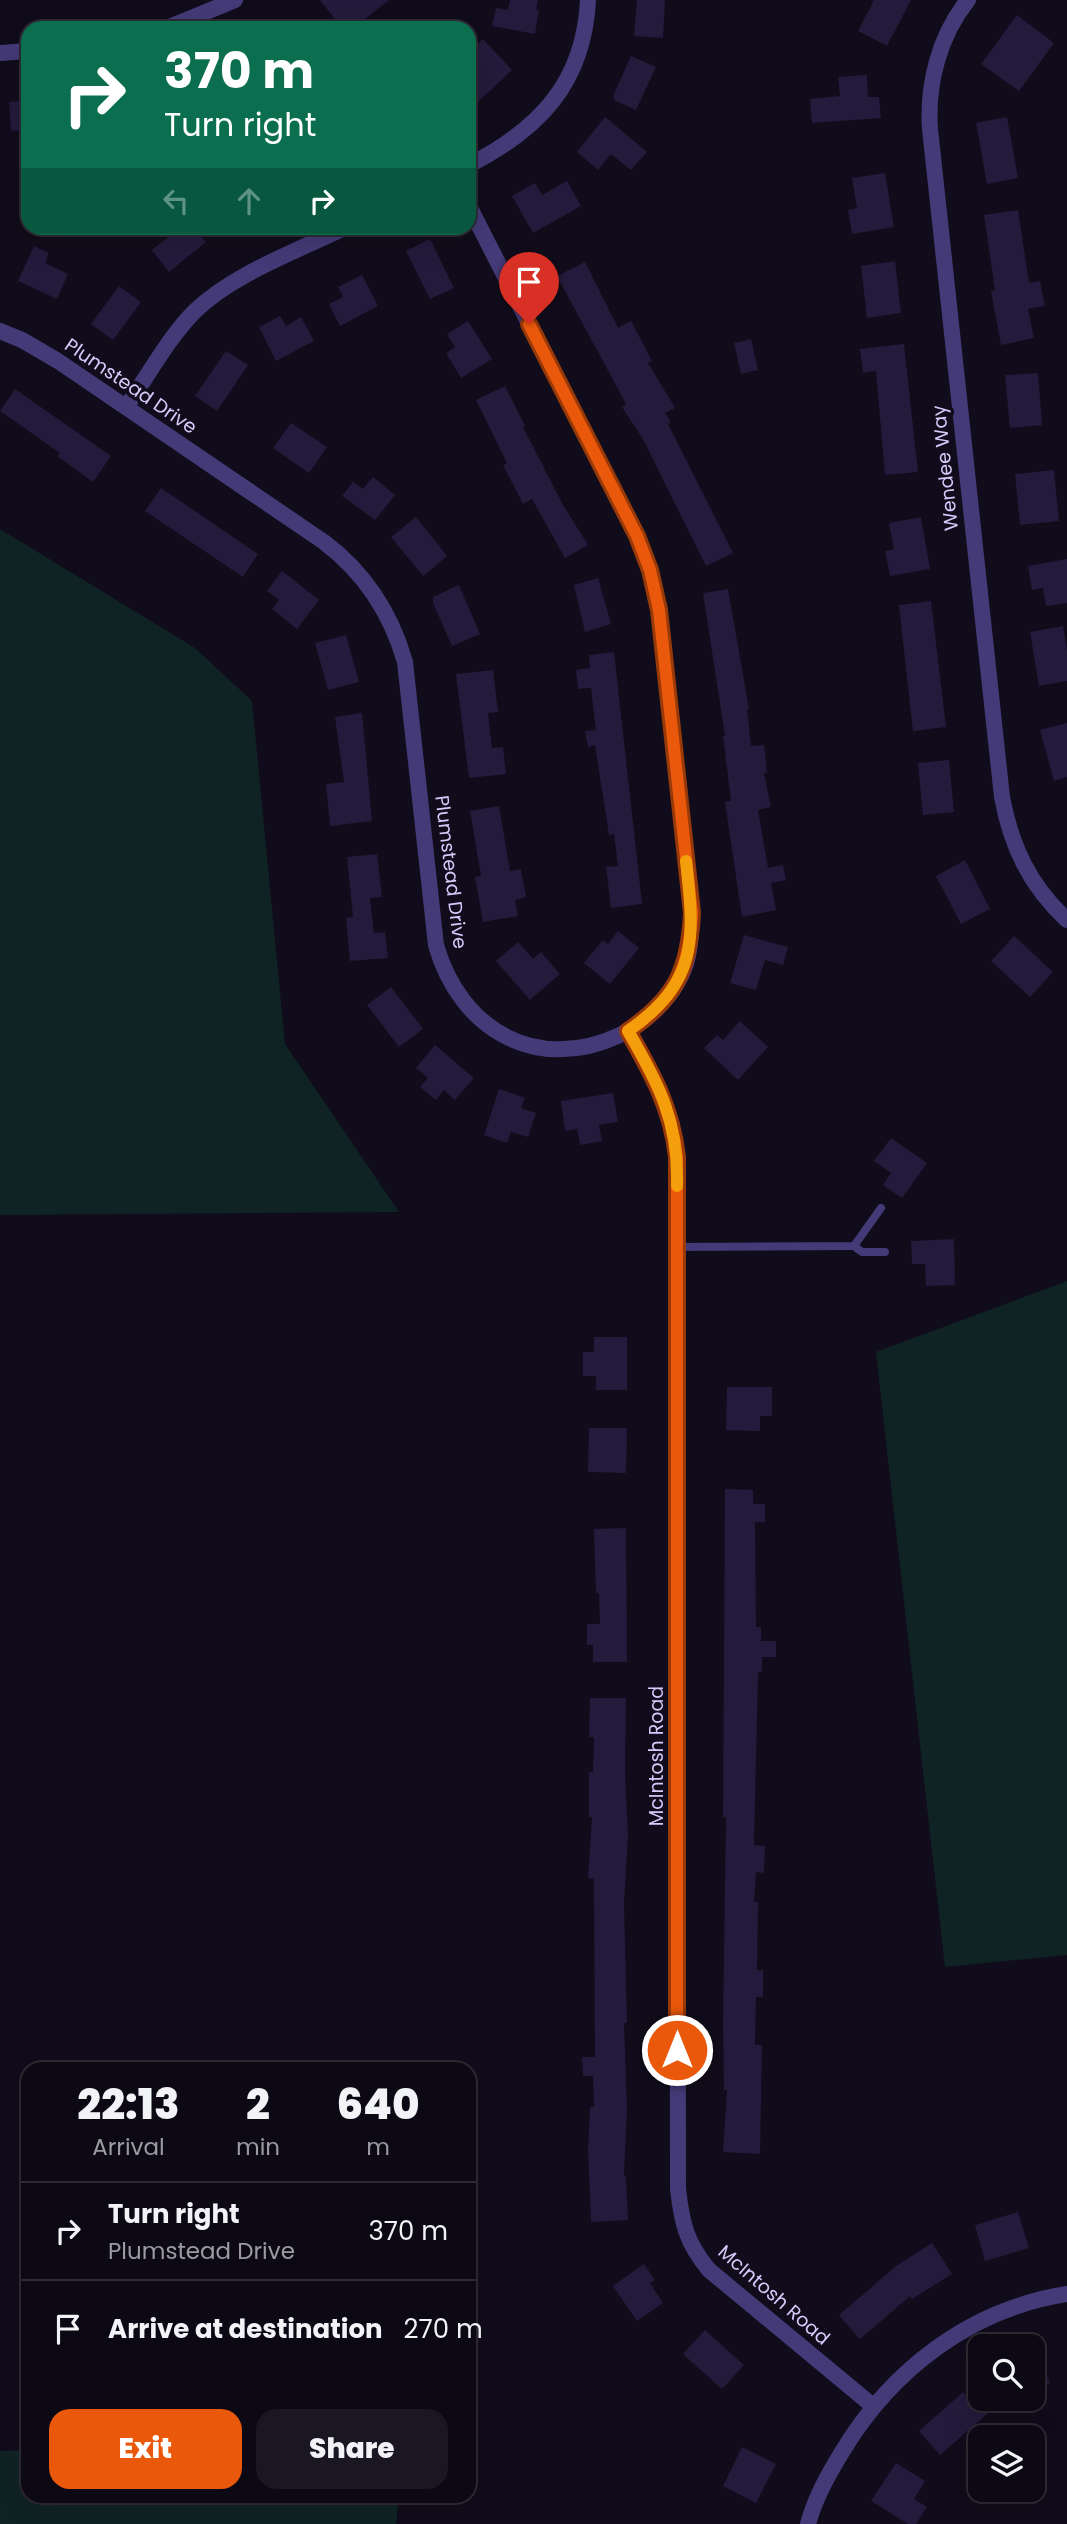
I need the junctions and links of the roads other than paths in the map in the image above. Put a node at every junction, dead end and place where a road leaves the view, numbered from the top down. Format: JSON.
{"nodes":[{"id":1,"x":235,"y":0,"type":"edge"},
{"id":2,"x":588,"y":0,"type":"edge"},
{"id":3,"x":968,"y":0,"type":"edge"},
{"id":4,"x":184,"y":21,"type":"edge"},
{"id":5,"x":21,"y":52,"type":"edge"},
{"id":6,"x":0,"y":53,"type":"edge"},
{"id":7,"x":476,"y":161,"type":"edge"},
{"id":8,"x":476,"y":220,"type":"edge"},
{"id":9,"x":330,"y":235,"type":"edge"},
{"id":10,"x":0,"y":331,"type":"edge"},
{"id":11,"x":126,"y":407,"type":"junction"},
{"id":12,"x":1067,"y":920,"type":"edge"},
{"id":13,"x":628,"y":1031,"type":"junction"},
{"id":14,"x":881,"y":1208,"type":"dead end"},
{"id":15,"x":854,"y":1246,"type":"junction"},
{"id":16,"x":675,"y":1247,"type":"junction"},
{"id":17,"x":885,"y":1252,"type":"dead end"},
{"id":18,"x":1067,"y":2294,"type":"edge"},
{"id":19,"x":873,"y":2406,"type":"junction"},
{"id":20,"x":807,"y":2524,"type":"edge"}],
"edges":[{"from":1,"to":4,"type":"street"},
{"from":2,"to":7,"type":"street"},
{"from":3,"to":12,"type":"street","name":"Wendee Way"},
{"from":5,"to":6,"type":"street"},
{"from":8,"to":13,"type":"street","name":"Plumstead Drive"},
{"from":9,"to":11,"type":"street"},
{"from":10,"to":11,"type":"street","name":"Plumstead Drive"},
{"from":11,"to":13,"type":"street","name":"Plumstead Drive"},
{"from":13,"to":16,"type":"street","name":"McIntosh Road"},
{"from":14,"to":15,"type":"lane"},
{"from":15,"to":16,"type":"lane"},
{"from":15,"to":17,"type":"lane"},
{"from":16,"to":19,"type":"street","name":"McIntosh Road"},
{"from":18,"to":19,"type":"street"},
{"from":19,"to":20,"type":"street"}]}
